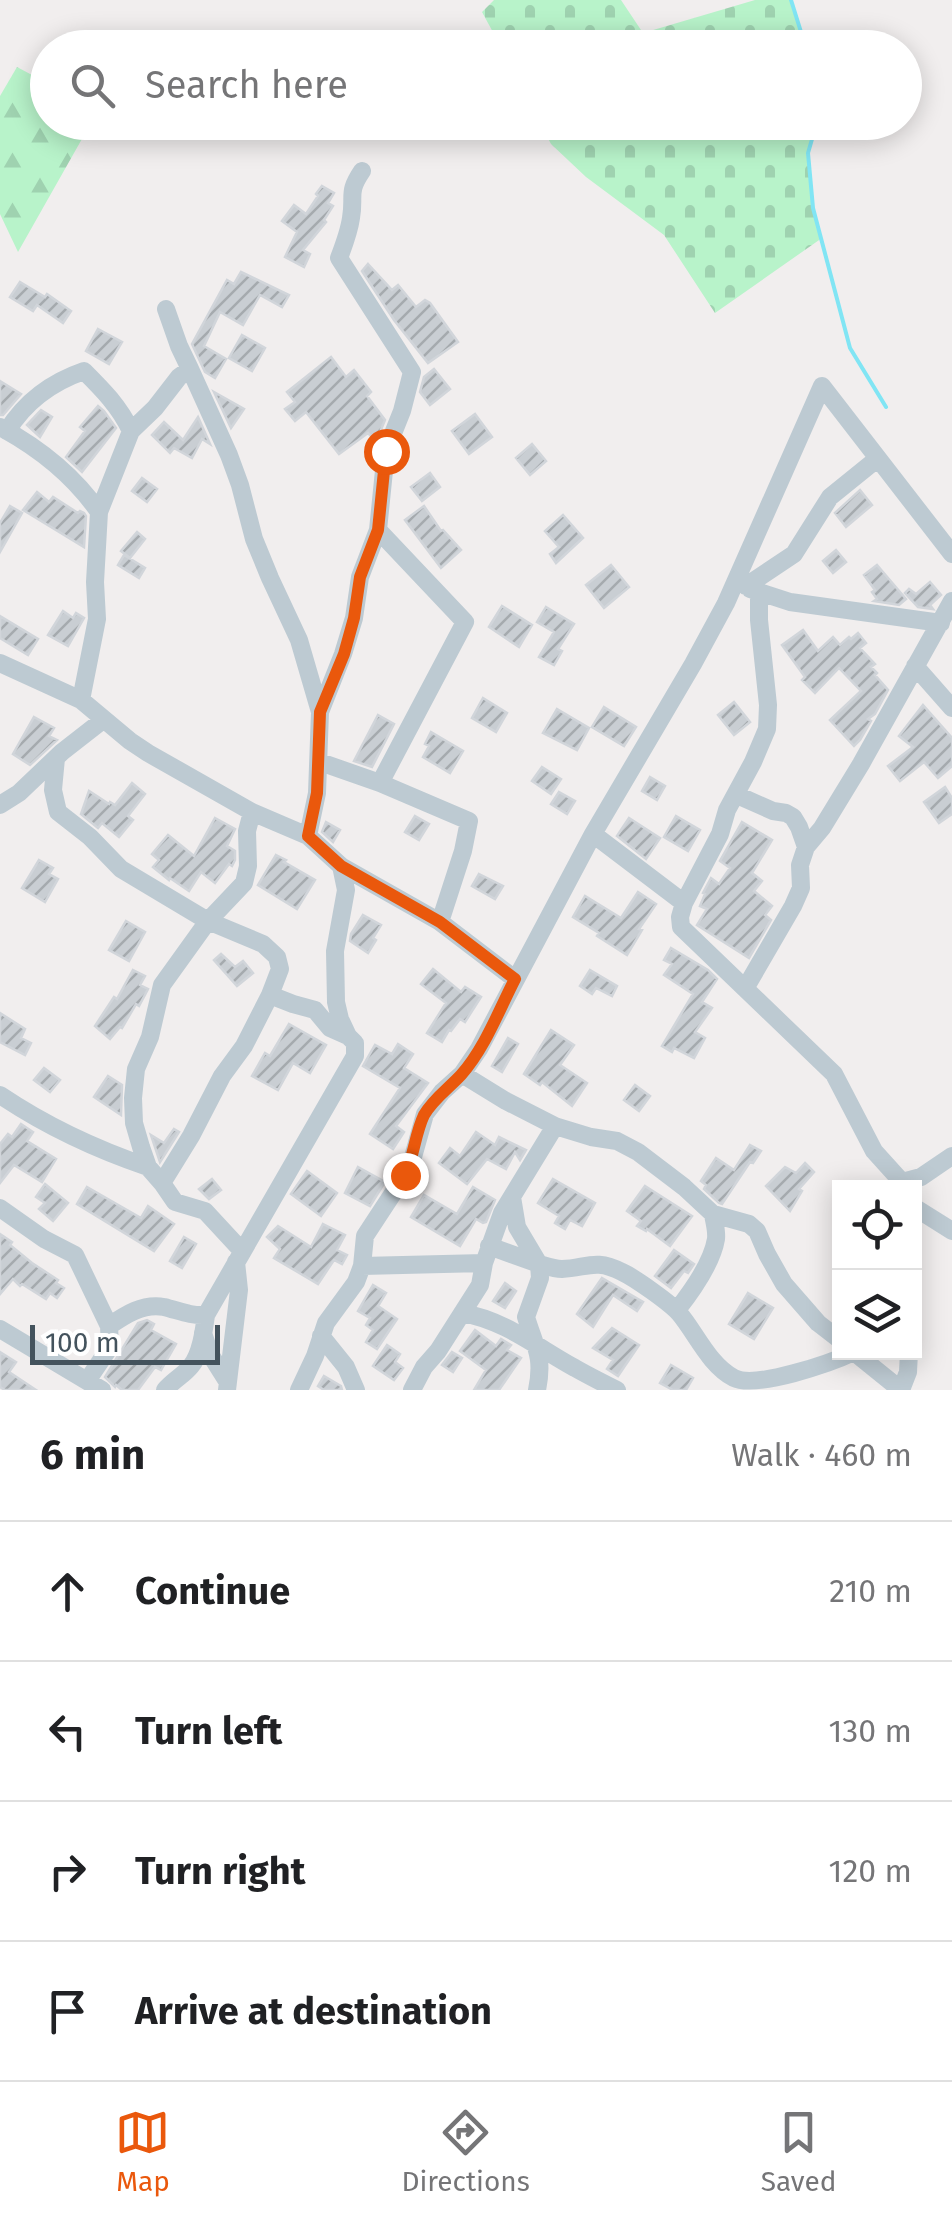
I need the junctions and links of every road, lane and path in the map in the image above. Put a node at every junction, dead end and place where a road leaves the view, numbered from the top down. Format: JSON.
{"nodes":[{"id":1,"x":362,"y":171,"type":"dead end"},
{"id":2,"x":166,"y":309,"type":"dead end"},
{"id":3,"x":190,"y":369,"type":"junction"},
{"id":4,"x":4,"y":429,"type":"edge"},
{"id":5,"x":131,"y":431,"type":"junction"},
{"id":6,"x":877,"y":460,"type":"junction"},
{"id":7,"x":99,"y":512,"type":"junction"},
{"id":8,"x":378,"y":530,"type":"junction"},
{"id":9,"x":952,"y":554,"type":"edge"},
{"id":10,"x":747,"y":587,"type":"junction"},
{"id":11,"x":952,"y":602,"type":"edge"},
{"id":12,"x":941,"y":623,"type":"junction"},
{"id":13,"x":0,"y":663,"type":"edge"},
{"id":14,"x":915,"y":666,"type":"junction"},
{"id":15,"x":81,"y":700,"type":"junction"},
{"id":16,"x":952,"y":708,"type":"edge"},
{"id":17,"x":320,"y":712,"type":"junction"},
{"id":18,"x":103,"y":720,"type":"junction"},
{"id":19,"x":56,"y":758,"type":"junction"},
{"id":20,"x":320,"y":762,"type":"junction"},
{"id":21,"x":380,"y":783,"type":"junction"},
{"id":22,"x":736,"y":795,"type":"junction"},
{"id":23,"x":0,"y":805,"type":"edge"},
{"id":24,"x":252,"y":812,"type":"junction"},
{"id":25,"x":594,"y":834,"type":"junction"},
{"id":26,"x":308,"y":836,"type":"junction"},
{"id":27,"x":806,"y":847,"type":"junction"},
{"id":28,"x":341,"y":866,"type":"junction"},
{"id":29,"x":684,"y":902,"type":"junction"},
{"id":30,"x":208,"y":922,"type":"junction"},
{"id":31,"x":440,"y":922,"type":"junction"},
{"id":32,"x":515,"y":979,"type":"junction"},
{"id":33,"x":746,"y":986,"type":"junction"},
{"id":34,"x":270,"y":995,"type":"junction"},
{"id":35,"x":348,"y":1036,"type":"junction"},
{"id":36,"x":462,"y":1074,"type":"junction"},
{"id":37,"x":0,"y":1095,"type":"edge"},
{"id":38,"x":555,"y":1126,"type":"junction"},
{"id":39,"x":952,"y":1156,"type":"edge"},
{"id":40,"x":148,"y":1167,"type":"junction"},
{"id":41,"x":899,"y":1180,"type":"edge"},
{"id":42,"x":913,"y":1180,"type":"edge"},
{"id":43,"x":162,"y":1182,"type":"junction"},
{"id":44,"x":512,"y":1197,"type":"junction"},
{"id":45,"x":0,"y":1208,"type":"edge"},
{"id":46,"x":922,"y":1212,"type":"edge"},
{"id":47,"x":713,"y":1214,"type":"junction"},
{"id":48,"x":952,"y":1230,"type":"edge"},
{"id":49,"x":486,"y":1254,"type":"junction"},
{"id":50,"x":239,"y":1256,"type":"junction"},
{"id":51,"x":539,"y":1264,"type":"junction"},
{"id":52,"x":362,"y":1266,"type":"junction"},
{"id":53,"x":677,"y":1310,"type":"junction"},
{"id":54,"x":462,"y":1312,"type":"junction"},
{"id":55,"x":205,"y":1324,"type":"junction"},
{"id":56,"x":109,"y":1326,"type":"junction"},
{"id":57,"x":0,"y":1329,"type":"edge"},
{"id":58,"x":832,"y":1334,"type":"edge"},
{"id":59,"x":321,"y":1336,"type":"junction"},
{"id":60,"x":536,"y":1342,"type":"junction"},
{"id":61,"x":836,"y":1360,"type":"edge"},
{"id":62,"x":864,"y":1360,"type":"edge"},
{"id":63,"x":909,"y":1360,"type":"edge"},
{"id":64,"x":227,"y":1385,"type":"edge"},
{"id":65,"x":94,"y":1386,"type":"edge"},
{"id":66,"x":540,"y":1388,"type":"edge"},
{"id":67,"x":164,"y":1390,"type":"edge"},
{"id":68,"x":299,"y":1390,"type":"edge"},
{"id":69,"x":356,"y":1390,"type":"edge"},
{"id":70,"x":412,"y":1390,"type":"edge"},
{"id":71,"x":617,"y":1390,"type":"edge"},
{"id":72,"x":901,"y":1390,"type":"edge"}],
"edges":[{"from":1,"to":8,"type":"street"},
{"from":2,"to":3,"type":"street"},
{"from":3,"to":5,"type":"street"},
{"from":3,"to":17,"type":"street"},
{"from":4,"to":5,"type":"street"},
{"from":4,"to":7,"type":"street"},
{"from":5,"to":7,"type":"street"},
{"from":6,"to":9,"type":"street"},
{"from":6,"to":10,"type":"street"},
{"from":6,"to":10,"type":"street"},
{"from":7,"to":15,"type":"street"},
{"from":8,"to":17,"type":"street"},
{"from":8,"to":21,"type":"street"},
{"from":10,"to":12,"type":"street"},
{"from":10,"to":22,"type":"street"},
{"from":10,"to":25,"type":"street"},
{"from":11,"to":12,"type":"street"},
{"from":12,"to":14,"type":"street"},
{"from":13,"to":15,"type":"street"},
{"from":14,"to":16,"type":"street"},
{"from":14,"to":27,"type":"street"},
{"from":15,"to":18,"type":"street"},
{"from":17,"to":20,"type":"street"},
{"from":18,"to":19,"type":"street"},
{"from":18,"to":24,"type":"street"},
{"from":19,"to":23,"type":"street"},
{"from":19,"to":30,"type":"street"},
{"from":20,"to":21,"type":"street"},
{"from":20,"to":26,"type":"street"},
{"from":21,"to":31,"type":"street"},
{"from":22,"to":27,"type":"street"},
{"from":22,"to":29,"type":"street"},
{"from":24,"to":26,"type":"street"},
{"from":24,"to":30,"type":"street"},
{"from":25,"to":29,"type":"street"},
{"from":25,"to":32,"type":"street"},
{"from":26,"to":28,"type":"street"},
{"from":27,"to":33,"type":"street"},
{"from":28,"to":31,"type":"street"},
{"from":28,"to":35,"type":"street"},
{"from":29,"to":33,"type":"street"},
{"from":30,"to":34,"type":"street"},
{"from":30,"to":40,"type":"street"},
{"from":31,"to":32,"type":"street"},
{"from":32,"to":36,"type":"street"},
{"from":33,"to":41,"type":"street"},
{"from":34,"to":35,"type":"street"},
{"from":34,"to":43,"type":"street"},
{"from":35,"to":50,"type":"street"},
{"from":36,"to":38,"type":"street"},
{"from":36,"to":52,"type":"street"},
{"from":37,"to":40,"type":"street"},
{"from":38,"to":44,"type":"street"},
{"from":38,"to":47,"type":"street"},
{"from":39,"to":42,"type":"street"},
{"from":40,"to":43,"type":"street"},
{"from":43,"to":50,"type":"street"},
{"from":44,"to":49,"type":"street"},
{"from":44,"to":51,"type":"street"},
{"from":45,"to":56,"type":"street"},
{"from":46,"to":48,"type":"street"},
{"from":47,"to":53,"type":"street"},
{"from":47,"to":58,"type":"street"},
{"from":49,"to":51,"type":"street"},
{"from":49,"to":52,"type":"street"},
{"from":49,"to":54,"type":"street"},
{"from":50,"to":55,"type":"street"},
{"from":50,"to":64,"type":"street"},
{"from":51,"to":53,"type":"street"},
{"from":51,"to":60,"type":"street"},
{"from":52,"to":59,"type":"street"},
{"from":53,"to":61,"type":"street"},
{"from":54,"to":60,"type":"street"},
{"from":54,"to":70,"type":"street"},
{"from":55,"to":56,"type":"street"},
{"from":55,"to":64,"type":"street"},
{"from":55,"to":67,"type":"street"},
{"from":56,"to":65,"type":"street"},
{"from":57,"to":65,"type":"street"},
{"from":59,"to":68,"type":"street"},
{"from":59,"to":69,"type":"street"},
{"from":60,"to":66,"type":"street"},
{"from":60,"to":71,"type":"street"},
{"from":62,"to":72,"type":"street"},
{"from":63,"to":72,"type":"street"}]}
